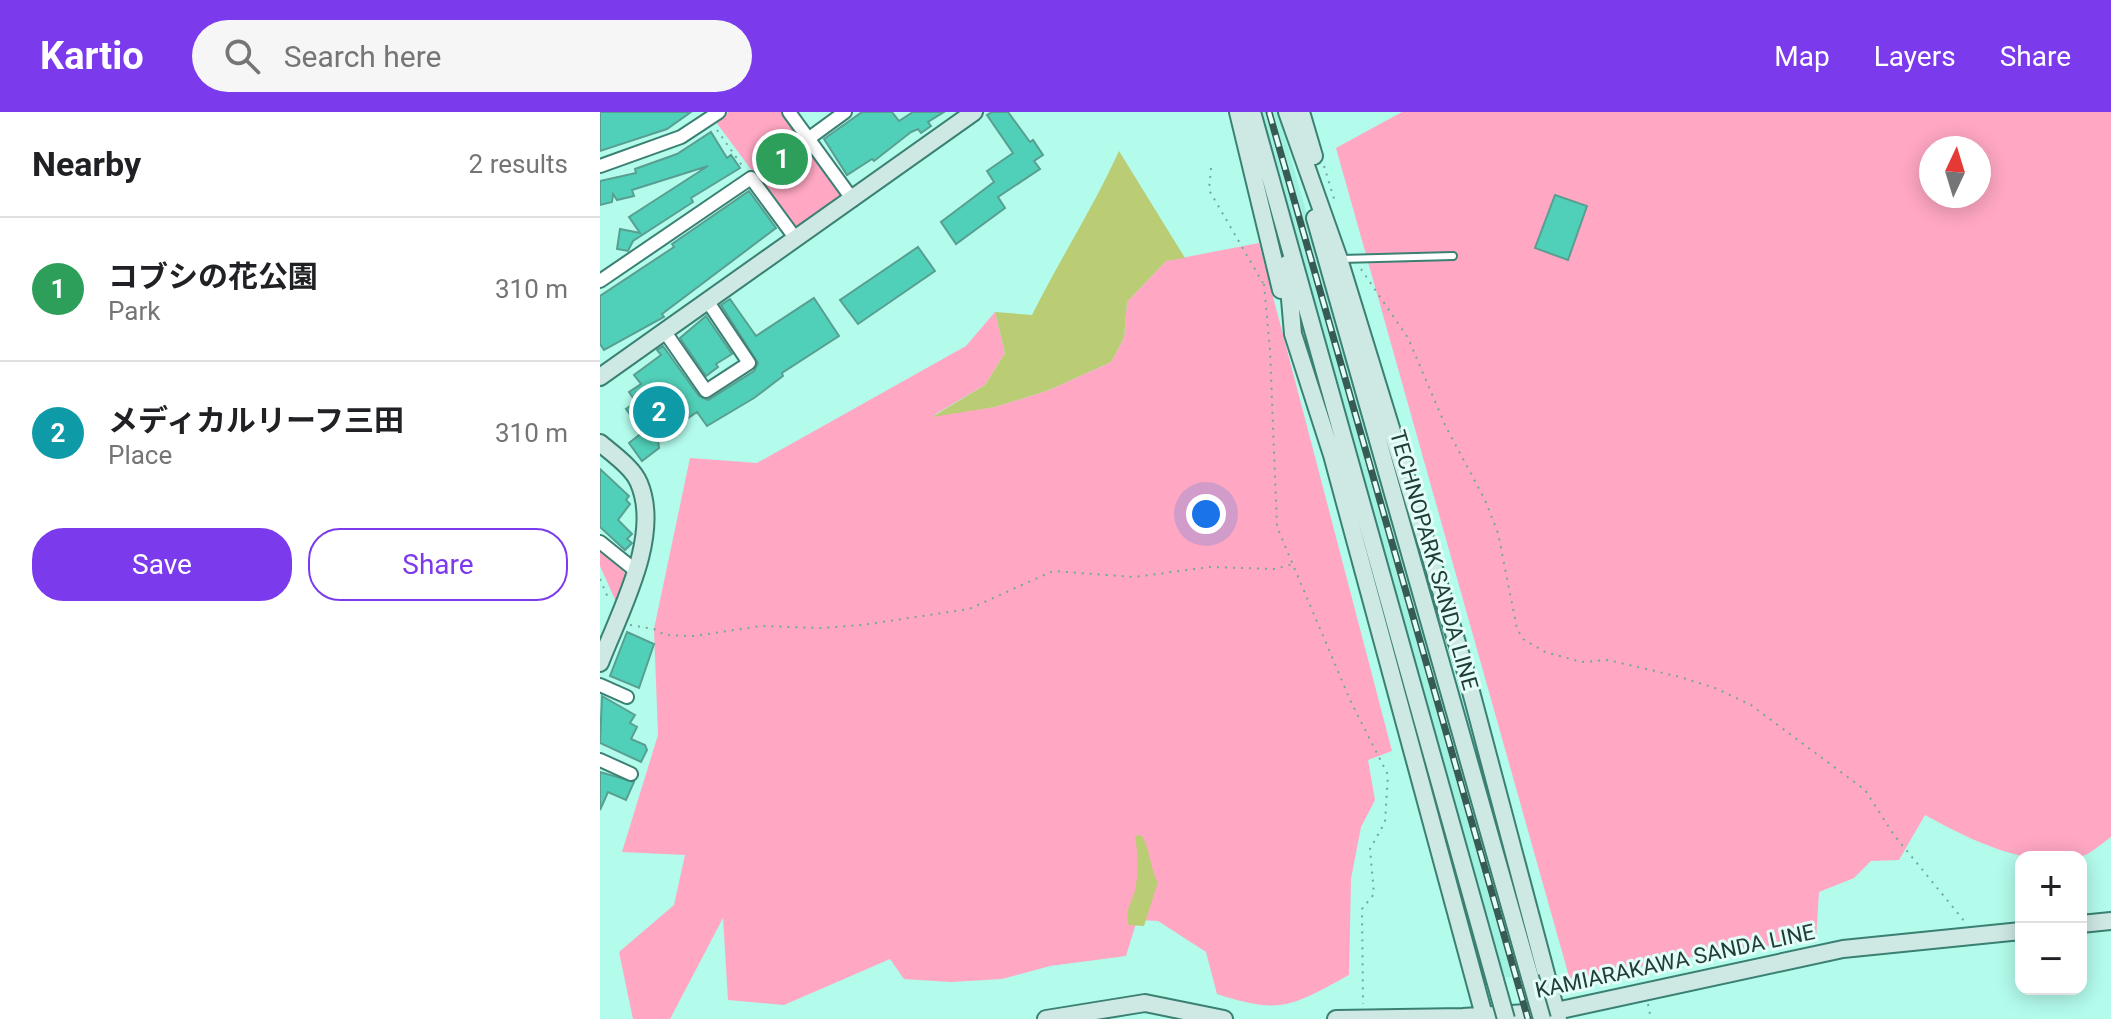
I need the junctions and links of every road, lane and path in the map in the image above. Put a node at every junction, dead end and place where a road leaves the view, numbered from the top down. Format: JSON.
{"nodes":[{"id":1,"x":789,"y":112,"type":"edge"},
{"id":2,"x":845,"y":112,"type":"edge"},
{"id":3,"x":974,"y":112,"type":"edge"},
{"id":4,"x":1238,"y":112,"type":"edge"},
{"id":5,"x":1252,"y":112,"type":"edge"},
{"id":6,"x":1286,"y":112,"type":"edge"},
{"id":7,"x":1301,"y":112,"type":"edge"},
{"id":8,"x":715,"y":115,"type":"edge"},
{"id":9,"x":808,"y":139,"type":"junction"},
{"id":10,"x":600,"y":166,"type":"edge"},
{"id":11,"x":1211,"y":168,"type":"dead end"},
{"id":12,"x":751,"y":178,"type":"junction"},
{"id":13,"x":853,"y":200,"type":"junction"},
{"id":14,"x":796,"y":239,"type":"junction"},
{"id":15,"x":1288,"y":250,"type":"junction"},
{"id":16,"x":1343,"y":256,"type":"junction"},
{"id":17,"x":1453,"y":256,"type":"dead end"},
{"id":18,"x":600,"y":281,"type":"edge"},
{"id":19,"x":708,"y":302,"type":"junction"},
{"id":20,"x":665,"y":332,"type":"junction"},
{"id":21,"x":1293,"y":334,"type":"junction"},
{"id":22,"x":602,"y":369,"type":"edge"},
{"id":23,"x":600,"y":443,"type":"edge"},
{"id":24,"x":600,"y":542,"type":"edge"},
{"id":25,"x":1295,"y":564,"type":"junction"},
{"id":26,"x":636,"y":571,"type":"junction"},
{"id":27,"x":600,"y":579,"type":"edge"},
{"id":28,"x":620,"y":615,"type":"junction"},
{"id":29,"x":605,"y":635,"type":"edge"},
{"id":30,"x":600,"y":663,"type":"edge"},
{"id":31,"x":600,"y":685,"type":"edge"},
{"id":32,"x":627,"y":697,"type":"dead end"},
{"id":33,"x":600,"y":760,"type":"edge"},
{"id":34,"x":631,"y":774,"type":"dead end"},
{"id":35,"x":2111,"y":921,"type":"edge"},
{"id":36,"x":2087,"y":923,"type":"edge"},
{"id":37,"x":2015,"y":932,"type":"edge"},
{"id":38,"x":1976,"y":936,"type":"junction"},
{"id":39,"x":1552,"y":1016,"type":"edge"},
{"id":40,"x":1364,"y":1017,"type":"junction"},
{"id":41,"x":1484,"y":1018,"type":"edge"},
{"id":42,"x":1046,"y":1019,"type":"edge"},
{"id":43,"x":1224,"y":1019,"type":"edge"},
{"id":44,"x":1336,"y":1019,"type":"edge"},
{"id":45,"x":1506,"y":1019,"type":"edge"}],
"edges":[{"from":1,"to":9,"type":"street"},
{"from":2,"to":9,"type":"street"},
{"from":3,"to":13,"type":"main road"},
{"from":4,"to":21,"type":"main road"},
{"from":5,"to":15,"type":"main road"},
{"from":6,"to":16,"type":"main road"},
{"from":6,"to":39,"type":"main road","name":"TECHNOPARK SANDA LINE","bridge":true},
{"from":7,"to":16,"type":"main road"},
{"from":8,"to":10,"type":"street"},
{"from":8,"to":12,"type":"path"},
{"from":9,"to":13,"type":"street"},
{"from":11,"to":25,"type":"path"},
{"from":12,"to":14,"type":"street"},
{"from":12,"to":18,"type":"street"},
{"from":13,"to":14,"type":"main road"},
{"from":14,"to":19,"type":"main road"},
{"from":15,"to":21,"type":"main road"},
{"from":15,"to":45,"type":"main road","bridge":true},
{"from":16,"to":17,"type":"lane"},
{"from":16,"to":38,"type":"path"},
{"from":16,"to":39,"type":"main road"},
{"from":19,"to":20,"type":"main road"},
{"from":19,"to":20,"type":"street"},
{"from":20,"to":22,"type":"main road"},
{"from":21,"to":41,"type":"main road"},
{"from":23,"to":26,"type":"main road"},
{"from":24,"to":26,"type":"street"},
{"from":25,"to":28,"type":"path"},
{"from":25,"to":40,"type":"path"},
{"from":26,"to":28,"type":"main road"},
{"from":27,"to":28,"type":"path"},
{"from":28,"to":29,"type":"main road"},
{"from":29,"to":30,"type":"main road"},
{"from":31,"to":32,"type":"street"},
{"from":33,"to":34,"type":"street"},
{"from":35,"to":36,"type":"main road"},
{"from":37,"to":38,"type":"main road","name":"KAMIARAKAWA SANDA LINE"},
{"from":38,"to":39,"type":"main road","name":"KAMIARAKAWA SANDA LINE"},
{"from":39,"to":41,"type":"main road","name":"KAMIARAKAWA SANDA LINE"},
{"from":40,"to":41,"type":"main road","name":"KAMIARAKAWA SANDA LINE"},
{"from":40,"to":44,"type":"main road","name":"KAMIARAKAWA SANDA LINE"},
{"from":42,"to":43,"type":"main road"}]}
